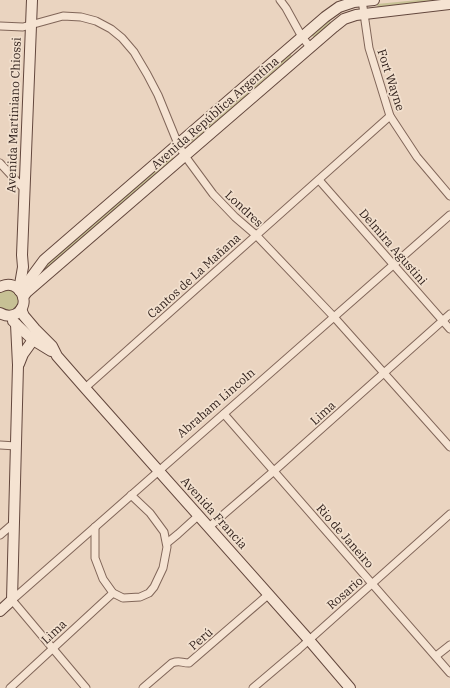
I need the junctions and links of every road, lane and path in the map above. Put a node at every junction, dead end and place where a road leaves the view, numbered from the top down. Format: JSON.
{"nodes":[{"id":1,"x":32,"y":0,"type":"edge"},
{"id":2,"x":280,"y":0,"type":"edge"},
{"id":3,"x":374,"y":0,"type":"edge"},
{"id":4,"x":362,"y":1,"type":"edge"},
{"id":5,"x":450,"y":4,"type":"edge"},
{"id":6,"x":364,"y":14,"type":"junction"},
{"id":7,"x":30,"y":25,"type":"junction"},
{"id":8,"x":0,"y":26,"type":"edge"},
{"id":9,"x":302,"y":37,"type":"junction"},
{"id":10,"x":310,"y":47,"type":"junction"},
{"id":11,"x":390,"y":116,"type":"junction"},
{"id":12,"x":178,"y":144,"type":"junction"},
{"id":13,"x":185,"y":156,"type":"junction"},
{"id":14,"x":0,"y":163,"type":"edge"},
{"id":15,"x":319,"y":180,"type":"junction"},
{"id":16,"x":24,"y":189,"type":"junction"},
{"id":17,"x":450,"y":196,"type":"edge"},
{"id":18,"x":450,"y":215,"type":"edge"},
{"id":19,"x":256,"y":235,"type":"junction"},
{"id":20,"x":394,"y":264,"type":"junction"},
{"id":21,"x":12,"y":288,"type":"edge"},
{"id":22,"x":21,"y":309,"type":"junction"},
{"id":23,"x":450,"y":314,"type":"edge"},
{"id":24,"x":3,"y":315,"type":"edge"},
{"id":25,"x":334,"y":317,"type":"junction"},
{"id":26,"x":443,"y":321,"type":"junction"},
{"id":27,"x":16,"y":324,"type":"junction"},
{"id":28,"x":35,"y":329,"type":"junction"},
{"id":29,"x":450,"y":329,"type":"edge"},
{"id":30,"x":33,"y":340,"type":"junction"},
{"id":31,"x":57,"y":356,"type":"junction"},
{"id":32,"x":18,"y":365,"type":"junction"},
{"id":33,"x":384,"y":373,"type":"junction"},
{"id":34,"x":85,"y":388,"type":"junction"},
{"id":35,"x":224,"y":414,"type":"junction"},
{"id":36,"x":0,"y":445,"type":"edge"},
{"id":37,"x":16,"y":446,"type":"junction"},
{"id":38,"x":450,"y":447,"type":"edge"},
{"id":39,"x":159,"y":471,"type":"junction"},
{"id":40,"x":274,"y":471,"type":"junction"},
{"id":41,"x":131,"y":495,"type":"junction"},
{"id":42,"x":450,"y":514,"type":"edge"},
{"id":43,"x":199,"y":515,"type":"junction"},
{"id":44,"x":14,"y":523,"type":"junction"},
{"id":45,"x":95,"y":527,"type":"junction"},
{"id":46,"x":209,"y":527,"type":"junction"},
{"id":47,"x":0,"y":535,"type":"edge"},
{"id":48,"x":166,"y":543,"type":"junction"},
{"id":49,"x":372,"y":583,"type":"junction"},
{"id":50,"x":113,"y":593,"type":"junction"},
{"id":51,"x":269,"y":594,"type":"junction"},
{"id":52,"x":12,"y":600,"type":"junction"},
{"id":53,"x":0,"y":611,"type":"edge"},
{"id":54,"x":309,"y":640,"type":"junction"},
{"id":55,"x":450,"y":645,"type":"edge"},
{"id":56,"x":53,"y":648,"type":"junction"},
{"id":57,"x":436,"y":656,"type":"junction"},
{"id":58,"x":450,"y":673,"type":"edge"},
{"id":59,"x":10,"y":688,"type":"edge"},
{"id":60,"x":86,"y":688,"type":"edge"},
{"id":61,"x":143,"y":688,"type":"edge"},
{"id":62,"x":253,"y":688,"type":"edge"},
{"id":63,"x":350,"y":688,"type":"edge"}],
"edges":[{"from":1,"to":7,"type":"street","name":"Avenida Martiniano Chiossi"},
{"from":2,"to":9,"type":"street"},
{"from":3,"to":4,"type":"street","name":"Avenida República Argentina"},
{"from":4,"to":6,"type":"street","name":"Fort Wayne"},
{"from":4,"to":9,"type":"street","name":"Avenida República Argentina"},
{"from":5,"to":6,"type":"street","name":"Avenida República Argentina"},
{"from":6,"to":10,"type":"street","name":"Avenida República Argentina"},
{"from":6,"to":11,"type":"street","name":"Fort Wayne"},
{"from":7,"to":8,"type":"street","name":"Londres"},
{"from":7,"to":12,"type":"street","name":"Londres"},
{"from":7,"to":16,"type":"street","name":"Avenida Martiniano Chiossi"},
{"from":9,"to":10,"type":"street"},
{"from":9,"to":12,"type":"street","name":"Avenida República Argentina"},
{"from":10,"to":13,"type":"street","name":"Avenida República Argentina"},
{"from":11,"to":15,"type":"street","name":"Cantos de La Mañana"},
{"from":11,"to":17,"type":"street","name":"Fort Wayne"},
{"from":12,"to":13,"type":"street","name":"Londres"},
{"from":12,"to":21,"type":"street","name":"Avenida República Argentina"},
{"from":13,"to":19,"type":"street","name":"Londres"},
{"from":13,"to":21,"type":"street","name":"Avenida República Argentina"},
{"from":14,"to":16,"type":"street"},
{"from":15,"to":19,"type":"street","name":"Cantos de La Mañana"},
{"from":15,"to":20,"type":"street","name":"Delmira Agustini"},
{"from":16,"to":21,"type":"street","name":"Avenida Martiniano Chiossi"},
{"from":18,"to":20,"type":"street","name":"Abraham Lincoln"},
{"from":19,"to":25,"type":"street","name":"Londres"},
{"from":19,"to":34,"type":"street","name":"Cantos de La Mañana"},
{"from":20,"to":25,"type":"street","name":"Abraham Lincoln"},
{"from":20,"to":26,"type":"street","name":"Delmira Agustini"},
{"from":21,"to":22,"type":"street","name":"Avenida Martiniano Chiossi"},
{"from":22,"to":24,"type":"street"},
{"from":22,"to":28,"type":"street","name":"Avenida Francia"},
{"from":23,"to":26,"type":"street","name":"Lima"},
{"from":24,"to":27,"type":"street","name":"Avenida Francia"},
{"from":25,"to":33,"type":"street","name":"Londres"},
{"from":25,"to":35,"type":"street","name":"Abraham Lincoln"},
{"from":26,"to":29,"type":"street","name":"Delmira Agustini"},
{"from":26,"to":33,"type":"street","name":"Lima"},
{"from":27,"to":30,"type":"street","name":"Avenida Francia"},
{"from":27,"to":32,"type":"street"},
{"from":28,"to":30,"type":"street"},
{"from":28,"to":31,"type":"street","name":"Avenida Francia"},
{"from":30,"to":31,"type":"street","name":"Avenida Francia"},
{"from":30,"to":32,"type":"street"},
{"from":31,"to":34,"type":"street","name":"Avenida Francia"},
{"from":32,"to":37,"type":"street"},
{"from":33,"to":38,"type":"street","name":"Londres"},
{"from":33,"to":40,"type":"street","name":"Lima"},
{"from":34,"to":39,"type":"street","name":"Avenida Francia"},
{"from":35,"to":39,"type":"street","name":"Abraham Lincoln"},
{"from":35,"to":40,"type":"street","name":"Rio de Janeiro"},
{"from":36,"to":37,"type":"street"},
{"from":37,"to":44,"type":"street"},
{"from":39,"to":41,"type":"street","name":"Abraham Lincoln"},
{"from":39,"to":43,"type":"street","name":"Avenida Francia"},
{"from":40,"to":46,"type":"street","name":"Lima"},
{"from":40,"to":49,"type":"street","name":"Rio de Janeiro"},
{"from":41,"to":45,"type":"street","name":"Abraham Lincoln"},
{"from":41,"to":48,"type":"street"},
{"from":42,"to":49,"type":"street","name":"Rosario"},
{"from":43,"to":46,"type":"street","name":"Avenida Francia"},
{"from":43,"to":48,"type":"street"},
{"from":44,"to":47,"type":"street"},
{"from":44,"to":52,"type":"street"},
{"from":45,"to":50,"type":"street"},
{"from":45,"to":52,"type":"street","name":"Abraham Lincoln"},
{"from":46,"to":51,"type":"street","name":"Avenida Francia"},
{"from":48,"to":50,"type":"street"},
{"from":49,"to":54,"type":"street","name":"Rosario"},
{"from":49,"to":57,"type":"street","name":"Rio de Janeiro"},
{"from":50,"to":56,"type":"street","name":"Lima"},
{"from":51,"to":54,"type":"street","name":"Avenida Francia"},
{"from":51,"to":61,"type":"street","name":"Perú"},
{"from":52,"to":53,"type":"street","name":"Abraham Lincoln"},
{"from":52,"to":56,"type":"street"},
{"from":54,"to":62,"type":"street","name":"Rosario"},
{"from":54,"to":63,"type":"street","name":"Avenida Francia"},
{"from":55,"to":57,"type":"street"},
{"from":56,"to":59,"type":"street","name":"Lima"},
{"from":56,"to":60,"type":"street"},
{"from":57,"to":58,"type":"street","name":"Rio de Janeiro"}]}
